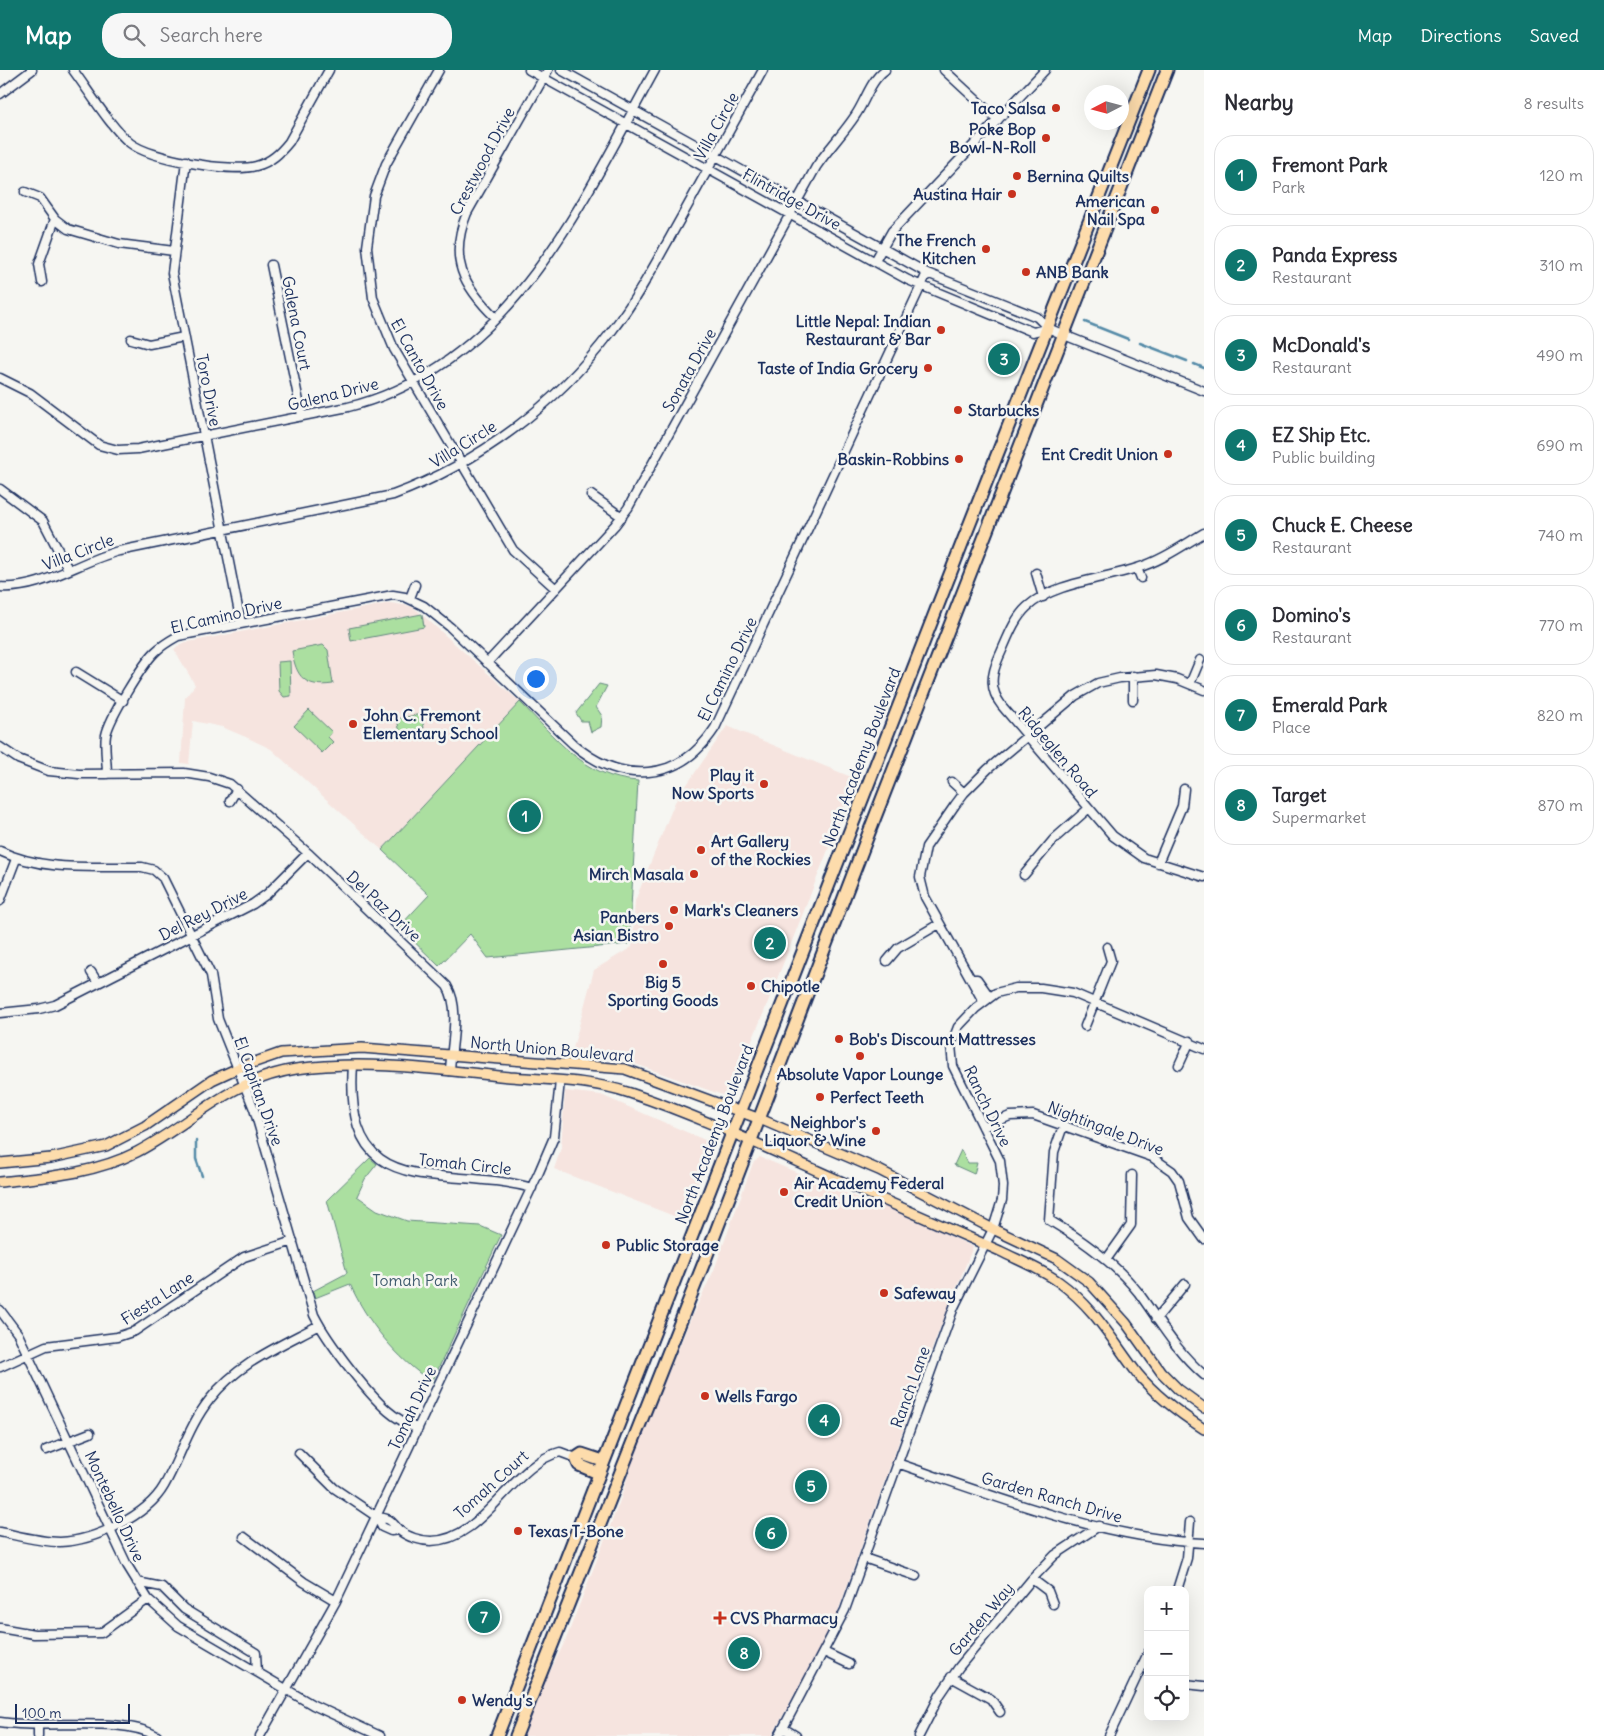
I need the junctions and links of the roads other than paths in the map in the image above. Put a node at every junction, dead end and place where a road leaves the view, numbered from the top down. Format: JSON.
{"nodes":[{"id":1,"x":32,"y":70,"type":"edge"},
{"id":2,"x":73,"y":70,"type":"edge"},
{"id":3,"x":329,"y":70,"type":"edge"},
{"id":4,"x":439,"y":70,"type":"edge"},
{"id":5,"x":529,"y":70,"type":"edge"},
{"id":6,"x":548,"y":70,"type":"edge"},
{"id":7,"x":561,"y":70,"type":"edge"},
{"id":8,"x":655,"y":70,"type":"edge"},
{"id":9,"x":763,"y":70,"type":"edge"},
{"id":10,"x":885,"y":70,"type":"edge"},
{"id":11,"x":944,"y":70,"type":"edge"},
{"id":12,"x":1045,"y":70,"type":"edge"},
{"id":13,"x":1149,"y":70,"type":"edge"},
{"id":14,"x":1167,"y":70,"type":"edge"},
{"id":15,"x":544,"y":78,"type":"junction"},
{"id":16,"x":0,"y":94,"type":"edge"},
{"id":17,"x":633,"y":110,"type":"junction"},
{"id":18,"x":998,"y":120,"type":"junction"},
{"id":19,"x":626,"y":123,"type":"junction"},
{"id":20,"x":716,"y":156,"type":"junction"},
{"id":21,"x":186,"y":161,"type":"junction"},
{"id":22,"x":708,"y":169,"type":"junction"},
{"id":23,"x":26,"y":192,"type":"dead end"},
{"id":24,"x":799,"y":201,"type":"junction"},
{"id":25,"x":792,"y":214,"type":"junction"},
{"id":26,"x":54,"y":219,"type":"junction"},
{"id":27,"x":882,"y":249,"type":"junction"},
{"id":28,"x":174,"y":251,"type":"junction"},
{"id":29,"x":876,"y":261,"type":"junction"},
{"id":30,"x":271,"y":264,"type":"dead end"},
{"id":31,"x":927,"y":273,"type":"junction"},
{"id":32,"x":42,"y":282,"type":"dead end"},
{"id":33,"x":921,"y":286,"type":"junction"},
{"id":34,"x":973,"y":292,"type":"junction"},
{"id":35,"x":968,"y":305,"type":"junction"},
{"id":36,"x":496,"y":318,"type":"junction"},
{"id":37,"x":1048,"y":328,"type":"junction"},
{"id":38,"x":1064,"y":335,"type":"junction"},
{"id":39,"x":184,"y":337,"type":"junction"},
{"id":40,"x":131,"y":339,"type":"dead end"},
{"id":41,"x":0,"y":378,"type":"edge"},
{"id":42,"x":414,"y":382,"type":"junction"},
{"id":43,"x":1204,"y":391,"type":"edge"},
{"id":44,"x":302,"y":416,"type":"junction"},
{"id":45,"x":204,"y":436,"type":"junction"},
{"id":46,"x":461,"y":464,"type":"junction"},
{"id":47,"x":0,"y":489,"type":"edge"},
{"id":48,"x":591,"y":495,"type":"dead end"},
{"id":49,"x":622,"y":517,"type":"junction"},
{"id":50,"x":223,"y":530,"type":"junction"},
{"id":51,"x":1204,"y":533,"type":"edge"},
{"id":52,"x":1137,"y":568,"type":"junction"},
{"id":53,"x":68,"y":569,"type":"junction"},
{"id":54,"x":1036,"y":573,"type":"dead end"},
{"id":55,"x":1141,"y":578,"type":"dead end"},
{"id":56,"x":415,"y":585,"type":"dead end"},
{"id":57,"x":0,"y":587,"type":"edge"},
{"id":58,"x":556,"y":589,"type":"junction"},
{"id":59,"x":1043,"y":596,"type":"junction"},
{"id":60,"x":410,"y":598,"type":"junction"},
{"id":61,"x":241,"y":624,"type":"junction"},
{"id":62,"x":1200,"y":660,"type":"dead end"},
{"id":63,"x":487,"y":663,"type":"junction"},
{"id":64,"x":76,"y":672,"type":"dead end"},
{"id":65,"x":1133,"y":676,"type":"junction"},
{"id":66,"x":1190,"y":684,"type":"junction"},
{"id":67,"x":1204,"y":690,"type":"edge"},
{"id":68,"x":1132,"y":700,"type":"dead end"},
{"id":69,"x":123,"y":701,"type":"junction"},
{"id":70,"x":1027,"y":737,"type":"junction"},
{"id":71,"x":0,"y":746,"type":"edge"},
{"id":72,"x":108,"y":774,"type":"junction"},
{"id":73,"x":952,"y":782,"type":"dead end"},
{"id":74,"x":237,"y":789,"type":"junction"},
{"id":75,"x":1184,"y":789,"type":"dead end"},
{"id":76,"x":964,"y":792,"type":"junction"},
{"id":77,"x":230,"y":801,"type":"dead end"},
{"id":78,"x":1088,"y":809,"type":"junction"},
{"id":79,"x":0,"y":851,"type":"edge"},
{"id":80,"x":308,"y":853,"type":"junction"},
{"id":81,"x":16,"y":859,"type":"junction"},
{"id":82,"x":1158,"y":864,"type":"junction"},
{"id":83,"x":1024,"y":874,"type":"dead end"},
{"id":84,"x":1204,"y":877,"type":"edge"},
{"id":85,"x":0,"y":901,"type":"edge"},
{"id":86,"x":939,"y":924,"type":"junction"},
{"id":87,"x":192,"y":935,"type":"junction"},
{"id":88,"x":1107,"y":947,"type":"dead end"},
{"id":89,"x":887,"y":961,"type":"dead end"},
{"id":90,"x":91,"y":972,"type":"dead end"},
{"id":91,"x":98,"y":983,"type":"junction"},
{"id":92,"x":986,"y":999,"type":"junction"},
{"id":93,"x":1094,"y":1001,"type":"junction"},
{"id":94,"x":0,"y":1013,"type":"edge"},
{"id":95,"x":1085,"y":1026,"type":"dead end"},
{"id":96,"x":1190,"y":1041,"type":"junction"},
{"id":97,"x":1204,"y":1049,"type":"edge"},
{"id":98,"x":451,"y":1055,"type":"junction"},
{"id":99,"x":352,"y":1065,"type":"junction"},
{"id":100,"x":1179,"y":1065,"type":"dead end"},
{"id":101,"x":238,"y":1068,"type":"junction"},
{"id":102,"x":450,"y":1071,"type":"junction"},
{"id":103,"x":560,"y":1081,"type":"junction"},
{"id":104,"x":245,"y":1084,"type":"junction"},
{"id":105,"x":740,"y":1112,"type":"junction"},
{"id":106,"x":760,"y":1119,"type":"junction"},
{"id":107,"x":1063,"y":1126,"type":"junction"},
{"id":108,"x":983,"y":1127,"type":"junction"},
{"id":109,"x":732,"y":1133,"type":"junction"},
{"id":110,"x":751,"y":1141,"type":"junction"},
{"id":111,"x":0,"y":1163,"type":"edge"},
{"id":112,"x":1132,"y":1175,"type":"dead end"},
{"id":113,"x":0,"y":1182,"type":"edge"},
{"id":114,"x":532,"y":1188,"type":"junction"},
{"id":115,"x":993,"y":1229,"type":"junction"},
{"id":116,"x":1204,"y":1239,"type":"edge"},
{"id":117,"x":293,"y":1241,"type":"junction"},
{"id":118,"x":985,"y":1244,"type":"junction"},
{"id":119,"x":1106,"y":1260,"type":"junction"},
{"id":120,"x":1185,"y":1284,"type":"dead end"},
{"id":121,"x":0,"y":1310,"type":"edge"},
{"id":122,"x":1156,"y":1319,"type":"junction"},
{"id":123,"x":319,"y":1325,"type":"junction"},
{"id":124,"x":28,"y":1354,"type":"junction"},
{"id":125,"x":0,"y":1367,"type":"edge"},
{"id":126,"x":1204,"y":1375,"type":"edge"},
{"id":127,"x":1204,"y":1408,"type":"edge"},
{"id":128,"x":418,"y":1429,"type":"junction"},
{"id":129,"x":1204,"y":1429,"type":"edge"},
{"id":130,"x":90,"y":1433,"type":"dead end"},
{"id":131,"x":69,"y":1441,"type":"junction"},
{"id":132,"x":46,"y":1450,"type":"dead end"},
{"id":133,"x":299,"y":1453,"type":"dead end"},
{"id":134,"x":576,"y":1458,"type":"junction"},
{"id":135,"x":603,"y":1461,"type":"junction"},
{"id":136,"x":897,"y":1463,"type":"junction"},
{"id":137,"x":598,"y":1473,"type":"junction"},
{"id":138,"x":378,"y":1517,"type":"junction"},
{"id":139,"x":1190,"y":1522,"type":"dead end"},
{"id":140,"x":1099,"y":1526,"type":"junction"},
{"id":141,"x":109,"y":1528,"type":"junction"},
{"id":142,"x":0,"y":1532,"type":"edge"},
{"id":143,"x":244,"y":1537,"type":"dead end"},
{"id":144,"x":1188,"y":1542,"type":"junction"},
{"id":145,"x":1204,"y":1543,"type":"edge"},
{"id":146,"x":864,"y":1558,"type":"junction"},
{"id":147,"x":916,"y":1576,"type":"dead end"},
{"id":148,"x":1032,"y":1579,"type":"junction"},
{"id":149,"x":136,"y":1582,"type":"junction"},
{"id":150,"x":1179,"y":1586,"type":"edge"},
{"id":151,"x":148,"y":1599,"type":"junction"},
{"id":152,"x":336,"y":1601,"type":"junction"},
{"id":153,"x":1053,"y":1604,"type":"dead end"},
{"id":154,"x":0,"y":1628,"type":"edge"},
{"id":155,"x":824,"y":1652,"type":"junction"},
{"id":156,"x":1144,"y":1660,"type":"edge"},
{"id":157,"x":849,"y":1664,"type":"dead end"},
{"id":158,"x":1139,"y":1671,"type":"junction"},
{"id":159,"x":257,"y":1672,"type":"junction"},
{"id":160,"x":1144,"y":1673,"type":"edge"},
{"id":161,"x":951,"y":1677,"type":"junction"},
{"id":162,"x":1189,"y":1684,"type":"edge"},
{"id":163,"x":1204,"y":1686,"type":"edge"},
{"id":164,"x":286,"y":1689,"type":"junction"},
{"id":165,"x":1000,"y":1712,"type":"dead end"},
{"id":166,"x":0,"y":1722,"type":"edge"},
{"id":167,"x":38,"y":1726,"type":"junction"},
{"id":168,"x":783,"y":1728,"type":"junction"},
{"id":169,"x":375,"y":1735,"type":"edge"},
{"id":170,"x":38,"y":1736,"type":"edge"},
{"id":171,"x":158,"y":1736,"type":"edge"},
{"id":172,"x":260,"y":1736,"type":"edge"},
{"id":173,"x":497,"y":1736,"type":"edge"},
{"id":174,"x":516,"y":1736,"type":"edge"},
{"id":175,"x":779,"y":1736,"type":"edge"},
{"id":176,"x":796,"y":1736,"type":"edge"},
{"id":177,"x":919,"y":1736,"type":"edge"},
{"id":178,"x":1109,"y":1736,"type":"edge"}],
"edges":[{"from":1,"to":16,"type":"street"},
{"from":2,"to":21,"type":"street"},
{"from":3,"to":21,"type":"street"},
{"from":4,"to":42,"type":"street","name":"El Canto Drive"},
{"from":5,"to":15,"type":"street","name":"Flintridge Drive"},
{"from":6,"to":15,"type":"street","name":"Crestwood Drive"},
{"from":7,"to":17,"type":"street","name":"Flintridge Drive"},
{"from":8,"to":17,"type":"street","name":"Galena Drive"},
{"from":9,"to":20,"type":"street","name":"Villa Circle"},
{"from":10,"to":24,"type":"street","name":"Sonata Drive"},
{"from":11,"to":18,"type":"street"},
{"from":12,"to":18,"type":"street"},
{"from":13,"to":37,"type":"highway","name":"North Academy Boulevard"},
{"from":14,"to":38,"type":"highway"},
{"from":15,"to":19,"type":"street","name":"Flintridge Drive"},
{"from":15,"to":36,"type":"street","name":"Crestwood Drive"},
{"from":17,"to":19,"type":"street","name":"Galena Drive"},
{"from":17,"to":20,"type":"street","name":"Flintridge Drive"},
{"from":18,"to":27,"type":"street"},
{"from":19,"to":22,"type":"street","name":"Flintridge Drive"},
{"from":19,"to":36,"type":"street","name":"Galena Drive"},
{"from":20,"to":22,"type":"street","name":"Villa Circle"},
{"from":20,"to":24,"type":"street","name":"Flintridge Drive"},
{"from":21,"to":28,"type":"street","name":"Toro Drive"},
{"from":22,"to":25,"type":"street","name":"Flintridge Drive"},
{"from":22,"to":46,"type":"street","name":"Villa Circle"},
{"from":23,"to":26,"type":"street"},
{"from":24,"to":25,"type":"street","name":"Sonata Drive"},
{"from":24,"to":27,"type":"street","name":"Flintridge Drive"},
{"from":25,"to":29,"type":"street","name":"Flintridge Drive"},
{"from":25,"to":49,"type":"street","name":"Sonata Drive"},
{"from":26,"to":28,"type":"street"},
{"from":26,"to":32,"type":"street"},
{"from":27,"to":29,"type":"street"},
{"from":27,"to":31,"type":"street","name":"Flintridge Drive"},
{"from":28,"to":39,"type":"street","name":"Toro Drive"},
{"from":29,"to":33,"type":"street","name":"Flintridge Drive"},
{"from":30,"to":44,"type":"street","name":"Galena Court"},
{"from":31,"to":33,"type":"street","name":"El Camino Drive"},
{"from":31,"to":34,"type":"street","name":"Flintridge Drive"},
{"from":33,"to":35,"type":"street","name":"Flintridge Drive"},
{"from":33,"to":63,"type":"street","name":"El Camino Drive"},
{"from":34,"to":35,"type":"street"},
{"from":34,"to":37,"type":"street","name":"Flintridge Drive"},
{"from":35,"to":37,"type":"street","name":"Flintridge Drive"},
{"from":36,"to":42,"type":"street","name":"Galena Drive"},
{"from":37,"to":38,"type":"street","name":"Flintridge Drive"},
{"from":37,"to":105,"type":"highway","name":"North Academy Boulevard"},
{"from":38,"to":43,"type":"street","name":"Flintridge Drive"},
{"from":38,"to":106,"type":"highway"},
{"from":39,"to":40,"type":"street"},
{"from":39,"to":45,"type":"street","name":"Toro Drive"},
{"from":41,"to":45,"type":"street","name":"Galena Drive"},
{"from":42,"to":44,"type":"street","name":"Galena Drive"},
{"from":42,"to":46,"type":"street","name":"El Canto Drive"},
{"from":44,"to":45,"type":"street","name":"Galena Drive"},
{"from":45,"to":50,"type":"street","name":"Toro Drive"},
{"from":46,"to":50,"type":"street","name":"Villa Circle"},
{"from":46,"to":58,"type":"street","name":"El Canto Drive"},
{"from":47,"to":53,"type":"street"},
{"from":48,"to":49,"type":"street"},
{"from":49,"to":58,"type":"street","name":"Sonata Drive"},
{"from":50,"to":53,"type":"street","name":"Villa Circle"},
{"from":50,"to":61,"type":"street","name":"Toro Drive"},
{"from":51,"to":52,"type":"street","name":"Ridgeglen Road"},
{"from":52,"to":55,"type":"street"},
{"from":52,"to":59,"type":"street","name":"Ridgeglen Road"},
{"from":53,"to":57,"type":"street","name":"Villa Circle"},
{"from":54,"to":59,"type":"street"},
{"from":56,"to":60,"type":"street"},
{"from":58,"to":63,"type":"street","name":"Sonata Drive"},
{"from":59,"to":70,"type":"street","name":"Ridgeglen Road"},
{"from":60,"to":61,"type":"street","name":"El Camino Drive"},
{"from":60,"to":63,"type":"street","name":"El Camino Drive"},
{"from":61,"to":69,"type":"street","name":"El Camino Drive"},
{"from":62,"to":66,"type":"street"},
{"from":64,"to":69,"type":"street"},
{"from":65,"to":66,"type":"street"},
{"from":65,"to":68,"type":"street"},
{"from":65,"to":70,"type":"street"},
{"from":66,"to":67,"type":"street"},
{"from":69,"to":72,"type":"street","name":"El Camino Drive"},
{"from":70,"to":76,"type":"street"},
{"from":70,"to":78,"type":"street","name":"Ridgeglen Road"},
{"from":71,"to":72,"type":"street","name":"Del Paz Drive"},
{"from":72,"to":74,"type":"street","name":"Del Paz Drive"},
{"from":73,"to":76,"type":"street"},
{"from":74,"to":77,"type":"street"},
{"from":74,"to":80,"type":"street","name":"Del Paz Drive"},
{"from":75,"to":82,"type":"street"},
{"from":76,"to":86,"type":"street"},
{"from":78,"to":82,"type":"street","name":"Ridgeglen Road"},
{"from":78,"to":83,"type":"street"},
{"from":79,"to":81,"type":"street","name":"El Capitan Drive"},
{"from":80,"to":87,"type":"street","name":"Del Rey Drive"},
{"from":80,"to":98,"type":"street","name":"Del Paz Drive"},
{"from":81,"to":85,"type":"street"},
{"from":81,"to":87,"type":"street","name":"El Capitan Drive"},
{"from":82,"to":84,"type":"street","name":"Ridgeglen Road"},
{"from":86,"to":89,"type":"street"},
{"from":86,"to":92,"type":"street"},
{"from":87,"to":91,"type":"street","name":"Del Rey Drive"},
{"from":87,"to":101,"type":"street","name":"El Capitan Drive"},
{"from":88,"to":93,"type":"street"},
{"from":90,"to":91,"type":"street"},
{"from":91,"to":94,"type":"street","name":"Del Rey Drive"},
{"from":92,"to":93,"type":"street"},
{"from":92,"to":108,"type":"street","name":"Ranch Drive"},
{"from":93,"to":95,"type":"street"},
{"from":93,"to":96,"type":"street"},
{"from":96,"to":97,"type":"street"},
{"from":96,"to":100,"type":"street"},
{"from":98,"to":101,"type":"main road","name":"North Union Boulevard"},
{"from":98,"to":102,"type":"street","name":"Del Paz Drive"},
{"from":98,"to":105,"type":"main road","name":"North Union Boulevard"},
{"from":99,"to":102,"type":"main road","name":"North Union Boulevard"},
{"from":99,"to":104,"type":"main road","name":"North Union Boulevard"},
{"from":99,"to":114,"type":"street","name":"Tomah Circle"},
{"from":101,"to":104,"type":"street","name":"El Capitan Drive"},
{"from":101,"to":111,"type":"main road","name":"North Union Boulevard"},
{"from":102,"to":103,"type":"main road","name":"North Union Boulevard"},
{"from":103,"to":109,"type":"main road","name":"North Union Boulevard"},
{"from":103,"to":114,"type":"street","name":"Tomah Drive"},
{"from":104,"to":113,"type":"main road","name":"North Union Boulevard"},
{"from":104,"to":117,"type":"street","name":"El Capitan Drive"},
{"from":105,"to":106,"type":"main road","name":"North Union Boulevard"},
{"from":105,"to":109,"type":"highway","name":"North Academy Boulevard"},
{"from":106,"to":110,"type":"highway"},
{"from":106,"to":115,"type":"main road","name":"North Union Boulevard"},
{"from":107,"to":108,"type":"street","name":"Nightingale Drive"},
{"from":107,"to":116,"type":"street","name":"Nightingale Drive"},
{"from":107,"to":119,"type":"street"},
{"from":108,"to":115,"type":"street","name":"Ranch Drive"},
{"from":109,"to":110,"type":"main road","name":"North Union Boulevard"},
{"from":109,"to":135,"type":"highway","name":"North Academy Boulevard"},
{"from":110,"to":118,"type":"main road","name":"North Union Boulevard"},
{"from":110,"to":174,"type":"highway"},
{"from":112,"to":119,"type":"street"},
{"from":114,"to":128,"type":"street","name":"Tomah Drive"},
{"from":115,"to":118,"type":"street","name":"Ranch Lane"},
{"from":115,"to":127,"type":"main road","name":"North Union Boulevard"},
{"from":117,"to":123,"type":"street","name":"El Capitan Drive"},
{"from":117,"to":124,"type":"street","name":"Fiesta Lane"},
{"from":118,"to":129,"type":"main road","name":"North Union Boulevard"},
{"from":118,"to":136,"type":"street","name":"Ranch Lane"},
{"from":119,"to":122,"type":"street"},
{"from":120,"to":122,"type":"street"},
{"from":121,"to":124,"type":"street","name":"Montebello Drive"},
{"from":122,"to":126,"type":"street"},
{"from":123,"to":128,"type":"street","name":"El Capitan Drive"},
{"from":123,"to":141,"type":"street"},
{"from":124,"to":125,"type":"street","name":"Fiesta Lane"},
{"from":124,"to":131,"type":"street","name":"Montebello Drive"},
{"from":128,"to":138,"type":"street","name":"Tomah Drive"},
{"from":130,"to":131,"type":"street","name":"Montebello Drive"},
{"from":131,"to":132,"type":"street","name":"Montebello Drive"},
{"from":131,"to":141,"type":"street","name":"Montebello Drive"},
{"from":133,"to":138,"type":"street","name":"Tomah Court"},
{"from":134,"to":135,"type":"highway","name":"Tomah Court"},
{"from":134,"to":137,"type":"highway","name":"Tomah Court"},
{"from":134,"to":138,"type":"street","name":"Tomah Court"},
{"from":135,"to":137,"type":"highway","name":"North Academy Boulevard"},
{"from":136,"to":140,"type":"street","name":"Garden Ranch Drive"},
{"from":136,"to":146,"type":"street","name":"Ranch Lane"},
{"from":137,"to":173,"type":"highway","name":"North Academy Boulevard"},
{"from":138,"to":152,"type":"street","name":"Tomah Drive"},
{"from":139,"to":144,"type":"street"},
{"from":140,"to":144,"type":"street","name":"Garden Ranch Drive"},
{"from":140,"to":148,"type":"street","name":"Garden Way"},
{"from":141,"to":142,"type":"street"},
{"from":141,"to":149,"type":"street","name":"Montebello Drive"},
{"from":143,"to":152,"type":"street"},
{"from":144,"to":145,"type":"street","name":"Garden Ranch Drive"},
{"from":144,"to":150,"type":"street"},
{"from":146,"to":147,"type":"street"},
{"from":146,"to":155,"type":"street","name":"Ranch Lane"},
{"from":148,"to":153,"type":"street","name":"Garden Way"},
{"from":148,"to":161,"type":"street","name":"Garden Way"},
{"from":149,"to":151,"type":"street","name":"Montebello Drive"},
{"from":149,"to":159,"type":"street","name":"Montebello Drive"},
{"from":151,"to":154,"type":"street"},
{"from":151,"to":159,"type":"street","name":"Montebello Drive"},
{"from":152,"to":164,"type":"street","name":"Tomah Drive"},
{"from":155,"to":157,"type":"street"},
{"from":155,"to":168,"type":"street","name":"Ranch Lane"},
{"from":156,"to":158,"type":"street"},
{"from":158,"to":160,"type":"street"},
{"from":158,"to":178,"type":"street"},
{"from":159,"to":164,"type":"street","name":"Montebello Drive"},
{"from":161,"to":165,"type":"street","name":"Garden Way"},
{"from":161,"to":177,"type":"street","name":"Garden Way"},
{"from":162,"to":163,"type":"street"},
{"from":164,"to":169,"type":"street","name":"Montebello Drive"},
{"from":164,"to":172,"type":"street","name":"Tomah Drive"},
{"from":166,"to":167,"type":"street"},
{"from":167,"to":170,"type":"street"},
{"from":167,"to":171,"type":"street"},
{"from":168,"to":175,"type":"street","name":"Ranch Lane"},
{"from":168,"to":176,"type":"street"}]}
